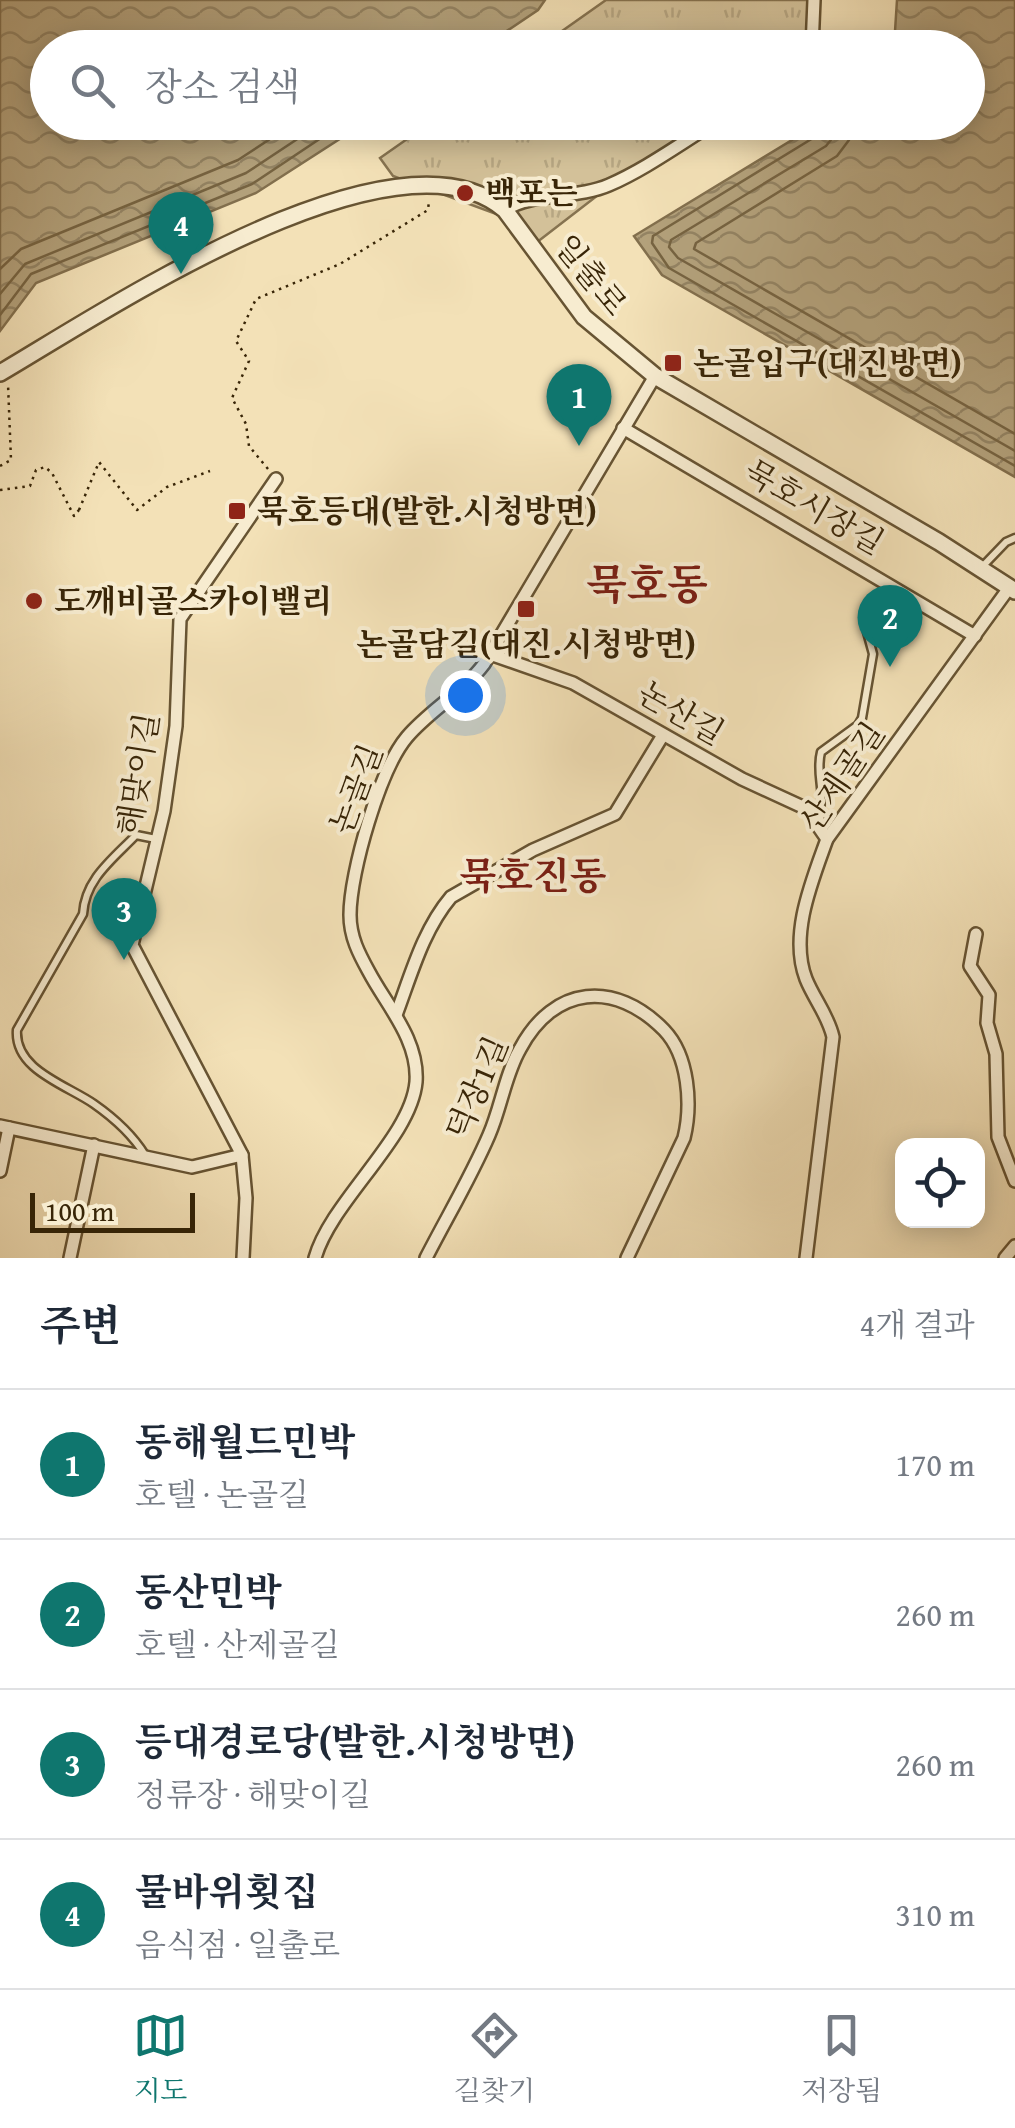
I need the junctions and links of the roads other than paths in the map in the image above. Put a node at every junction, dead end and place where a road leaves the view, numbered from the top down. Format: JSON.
{"nodes":[{"id":1,"x":814,"y":0,"type":"edge"},
{"id":2,"x":813,"y":30,"type":"edge"},
{"id":3,"x":686,"y":140,"type":"edge"},
{"id":4,"x":505,"y":210,"type":"junction"},
{"id":5,"x":3,"y":371,"type":"edge"},
{"id":6,"x":655,"y":376,"type":"junction"},
{"id":7,"x":623,"y":428,"type":"junction"},
{"id":8,"x":276,"y":479,"type":"road end"},
{"id":9,"x":1015,"y":538,"type":"edge"},
{"id":10,"x":980,"y":568,"type":"junction"},
{"id":11,"x":1012,"y":590,"type":"edge"},
{"id":12,"x":868,"y":621,"type":"dead end"},
{"id":13,"x":975,"y":636,"type":"junction"},
{"id":14,"x":490,"y":654,"type":"junction"},
{"id":15,"x":663,"y":736,"type":"junction"},
{"id":16,"x":818,"y":814,"type":"junction"},
{"id":17,"x":157,"y":839,"type":"junction"},
{"id":18,"x":826,"y":839,"type":"junction"},
{"id":19,"x":976,"y":934,"type":"dead end"},
{"id":20,"x":396,"y":1015,"type":"junction"},
{"id":21,"x":5,"y":1127,"type":"edge"},
{"id":22,"x":94,"y":1145,"type":"junction"},
{"id":23,"x":242,"y":1155,"type":"junction"},
{"id":24,"x":146,"y":1157,"type":"junction"},
{"id":25,"x":0,"y":1172,"type":"edge"},
{"id":26,"x":1015,"y":1181,"type":"edge"},
{"id":27,"x":1015,"y":1246,"type":"edge"},
{"id":28,"x":70,"y":1258,"type":"edge"},
{"id":29,"x":243,"y":1258,"type":"edge"},
{"id":30,"x":315,"y":1258,"type":"edge"},
{"id":31,"x":426,"y":1258,"type":"edge"},
{"id":32,"x":627,"y":1258,"type":"edge"},
{"id":33,"x":806,"y":1258,"type":"edge"},
{"id":34,"x":1005,"y":1258,"type":"edge"}],
"edges":[{"from":1,"to":2,"type":"street"},
{"from":3,"to":4,"type":"street"},
{"from":4,"to":5,"type":"street","name":"일출로"},
{"from":4,"to":6,"type":"street","name":"일출로"},
{"from":6,"to":7,"type":"street","name":"논골길"},
{"from":6,"to":10,"type":"street","name":"일출로"},
{"from":7,"to":13,"type":"street","name":"묵호시장길"},
{"from":7,"to":14,"type":"street","name":"논골길"},
{"from":8,"to":17,"type":"street","name":"해맞이길"},
{"from":9,"to":10,"type":"lane"},
{"from":10,"to":11,"type":"street","name":"일출로"},
{"from":11,"to":13,"type":"street","name":"산제골길"},
{"from":12,"to":16,"type":"lane"},
{"from":13,"to":18,"type":"street","name":"산제골길"},
{"from":14,"to":15,"type":"street","name":"논산길"},
{"from":14,"to":20,"type":"street","name":"논골길"},
{"from":15,"to":16,"type":"street","name":"논산길"},
{"from":15,"to":20,"type":"street"},
{"from":16,"to":18,"type":"street"},
{"from":17,"to":23,"type":"street","name":"해맞이길"},
{"from":17,"to":24,"type":"lane"},
{"from":18,"to":33,"type":"street","name":"산제골길"},
{"from":19,"to":26,"type":"street"},
{"from":20,"to":30,"type":"street","name":"논골길"},
{"from":21,"to":22,"type":"street"},
{"from":21,"to":25,"type":"street"},
{"from":22,"to":24,"type":"street"},
{"from":22,"to":28,"type":"street"},
{"from":23,"to":24,"type":"street"},
{"from":23,"to":29,"type":"street","name":"해맞이길"},
{"from":27,"to":34,"type":"street"},
{"from":31,"to":32,"type":"street","name":"덕장1길"}]}
